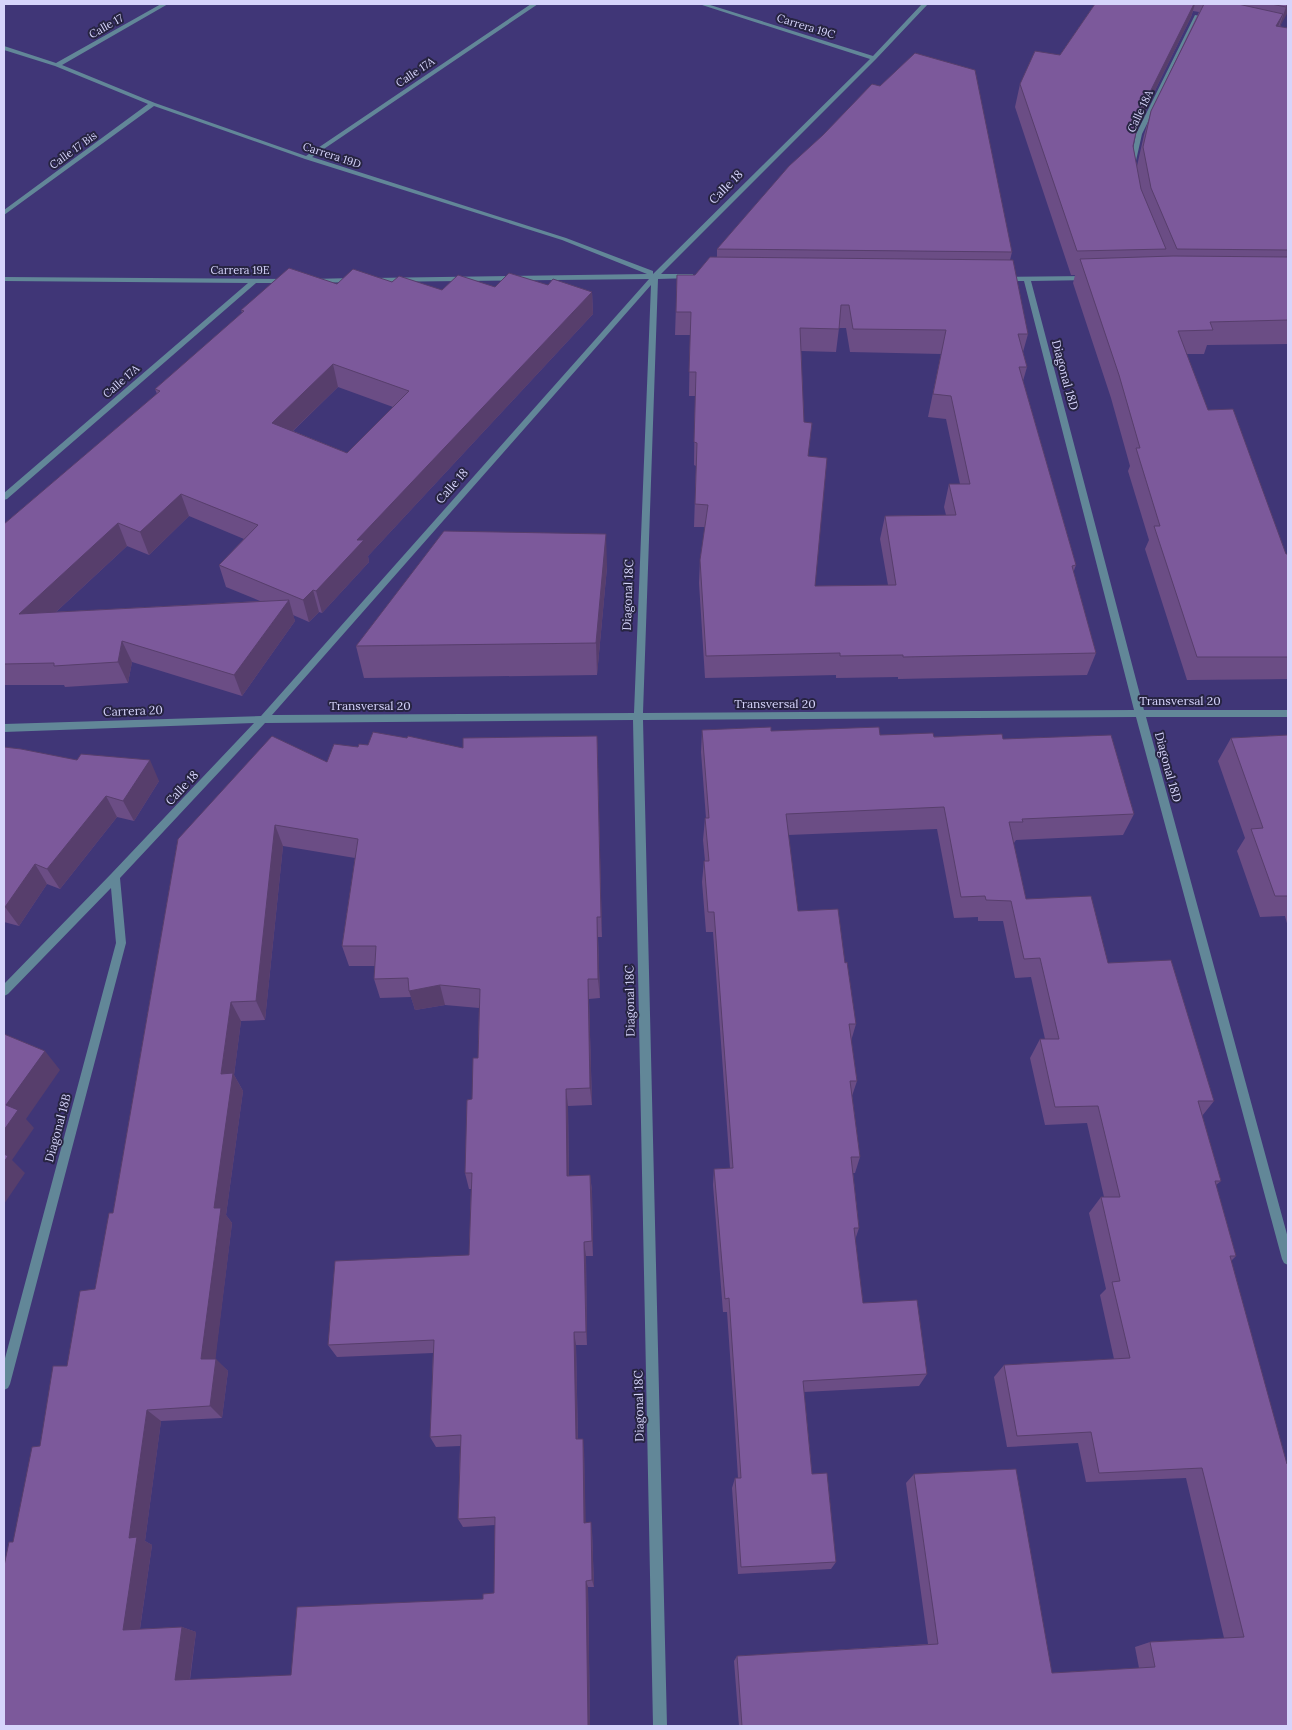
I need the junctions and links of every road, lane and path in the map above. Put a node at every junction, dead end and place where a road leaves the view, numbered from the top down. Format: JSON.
{"nodes":[{"id":1,"x":164,"y":4,"type":"edge"},
{"id":2,"x":535,"y":4,"type":"edge"},
{"id":3,"x":702,"y":4,"type":"edge"},
{"id":4,"x":924,"y":4,"type":"edge"},
{"id":5,"x":1189,"y":14,"type":"edge"},
{"id":6,"x":1197,"y":16,"type":"junction"},
{"id":7,"x":1206,"y":18,"type":"edge"},
{"id":8,"x":4,"y":48,"type":"edge"},
{"id":9,"x":874,"y":58,"type":"junction"},
{"id":10,"x":57,"y":66,"type":"junction"},
{"id":11,"x":153,"y":104,"type":"junction"},
{"id":12,"x":307,"y":158,"type":"junction"},
{"id":13,"x":1131,"y":170,"type":"edge"},
{"id":14,"x":4,"y":213,"type":"edge"},
{"id":15,"x":655,"y":276,"type":"junction"},
{"id":16,"x":694,"y":276,"type":"edge"},
{"id":17,"x":1096,"y":278,"type":"edge"},
{"id":18,"x":4,"y":279,"type":"edge"},
{"id":19,"x":998,"y":279,"type":"edge"},
{"id":20,"x":1027,"y":280,"type":"junction"},
{"id":21,"x":293,"y":281,"type":"edge"},
{"id":22,"x":303,"y":281,"type":"edge"},
{"id":23,"x":254,"y":282,"type":"junction"},
{"id":24,"x":4,"y":497,"type":"edge"},
{"id":25,"x":1288,"y":713,"type":"edge"},
{"id":26,"x":1140,"y":714,"type":"junction"},
{"id":27,"x":638,"y":717,"type":"junction"},
{"id":28,"x":263,"y":720,"type":"junction"},
{"id":29,"x":4,"y":728,"type":"edge"},
{"id":30,"x":116,"y":877,"type":"junction"},
{"id":31,"x":4,"y":991,"type":"edge"},
{"id":32,"x":1288,"y":1259,"type":"edge"},
{"id":33,"x":4,"y":1384,"type":"edge"},
{"id":34,"x":660,"y":1726,"type":"edge"}],
"edges":[{"from":1,"to":10,"type":"street","name":"Calle 17"},
{"from":2,"to":12,"type":"street","name":"Calle 17A"},
{"from":3,"to":9,"type":"street","name":"Carrera 19C"},
{"from":4,"to":9,"type":"street","name":"Calle 18"},
{"from":5,"to":6,"type":"street"},
{"from":6,"to":7,"type":"street"},
{"from":6,"to":13,"type":"street","name":"Calle 18A"},
{"from":8,"to":10,"type":"street","name":"Carrera 19D"},
{"from":9,"to":15,"type":"street","name":"Calle 18"},
{"from":10,"to":11,"type":"street","name":"Carrera 19D"},
{"from":11,"to":12,"type":"street","name":"Carrera 19D"},
{"from":11,"to":14,"type":"street","name":"Calle 17 Bis"},
{"from":12,"to":15,"type":"street","name":"Carrera 19D"},
{"from":15,"to":16,"type":"street"},
{"from":15,"to":22,"type":"street"},
{"from":15,"to":27,"type":"street","name":"Diagonal 18C"},
{"from":15,"to":28,"type":"street","name":"Calle 18"},
{"from":17,"to":20,"type":"street"},
{"from":18,"to":23,"type":"street","name":"Carrera 19E"},
{"from":19,"to":20,"type":"street"},
{"from":20,"to":26,"type":"street","name":"Diagonal 18D"},
{"from":21,"to":23,"type":"street","name":"Carrera 19E"},
{"from":23,"to":24,"type":"street","name":"Calle 17A"},
{"from":25,"to":26,"type":"street","name":"Transversal 20"},
{"from":26,"to":27,"type":"street","name":"Transversal 20"},
{"from":26,"to":32,"type":"street","name":"Diagonal 18D"},
{"from":27,"to":28,"type":"street","name":"Transversal 20"},
{"from":27,"to":34,"type":"street","name":"Diagonal 18C"},
{"from":28,"to":29,"type":"street","name":"Carrera 20"},
{"from":28,"to":30,"type":"street","name":"Calle 18"},
{"from":30,"to":31,"type":"street","name":"Calle 18"},
{"from":30,"to":33,"type":"street","name":"Diagonal 18B"}]}
